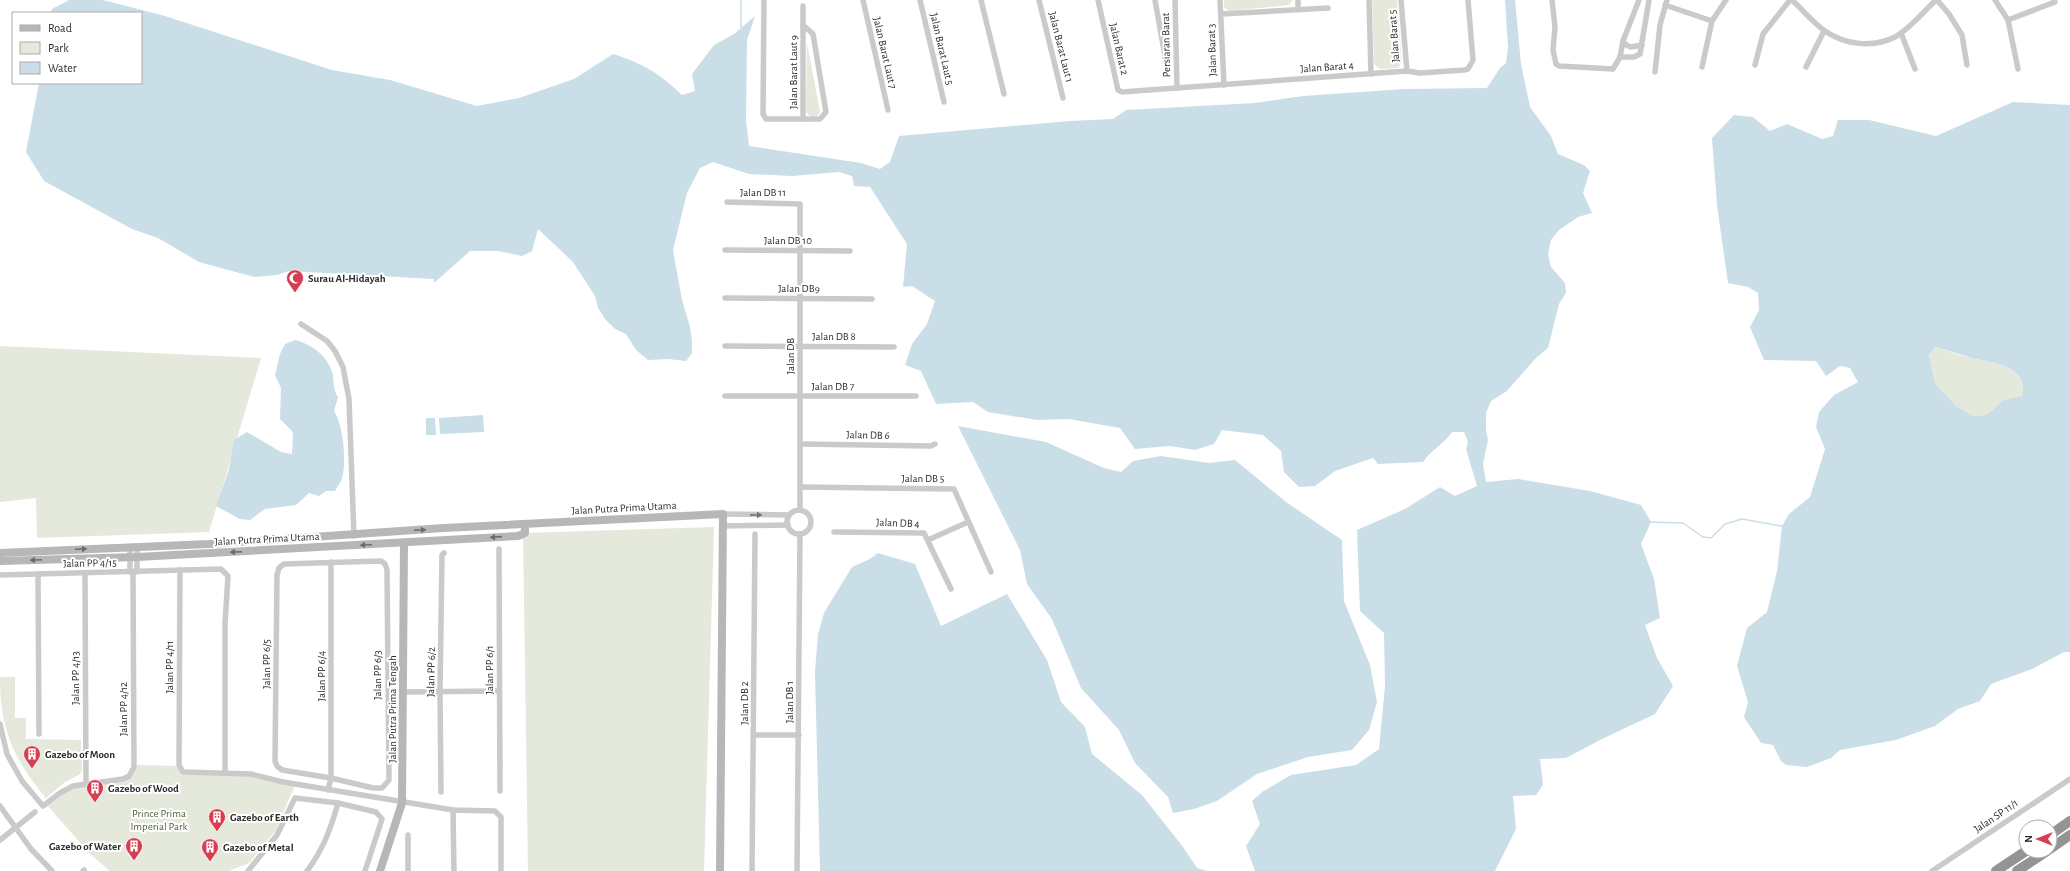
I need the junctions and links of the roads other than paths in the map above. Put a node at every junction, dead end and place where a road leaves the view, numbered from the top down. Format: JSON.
{"nodes":[{"id":1,"x":764,"y":0,"type":"edge"},
{"id":2,"x":863,"y":0,"type":"edge"},
{"id":3,"x":920,"y":0,"type":"edge"},
{"id":4,"x":981,"y":0,"type":"edge"},
{"id":5,"x":1039,"y":0,"type":"edge"},
{"id":6,"x":1098,"y":0,"type":"edge"},
{"id":7,"x":1155,"y":0,"type":"edge"},
{"id":8,"x":1175,"y":0,"type":"edge"},
{"id":9,"x":1220,"y":0,"type":"edge"},
{"id":10,"x":1298,"y":0,"type":"edge"},
{"id":11,"x":1369,"y":0,"type":"edge"},
{"id":12,"x":1401,"y":0,"type":"edge"},
{"id":13,"x":1468,"y":0,"type":"edge"},
{"id":14,"x":1552,"y":0,"type":"edge"},
{"id":15,"x":1639,"y":0,"type":"edge"},
{"id":16,"x":1649,"y":0,"type":"edge"},
{"id":17,"x":1726,"y":0,"type":"edge"},
{"id":18,"x":1791,"y":0,"type":"edge"},
{"id":19,"x":1936,"y":0,"type":"edge"},
{"id":20,"x":1995,"y":0,"type":"edge"},
{"id":21,"x":2055,"y":1,"type":"edge"},
{"id":22,"x":1666,"y":2,"type":"edge"},
{"id":23,"x":803,"y":6,"type":"dead end"},
{"id":24,"x":1298,"y":8,"type":"junction"},
{"id":25,"x":1328,"y":8,"type":"dead end"},
{"id":26,"x":1221,"y":14,"type":"junction"},
{"id":27,"x":2008,"y":20,"type":"junction"},
{"id":28,"x":1712,"y":21,"type":"junction"},
{"id":29,"x":803,"y":25,"type":"junction"},
{"id":30,"x":1824,"y":31,"type":"junction"},
{"id":31,"x":1901,"y":33,"type":"junction"},
{"id":32,"x":1623,"y":41,"type":"junction"},
{"id":33,"x":1642,"y":45,"type":"junction"},
{"id":34,"x":1165,"y":56,"type":"dead end"},
{"id":35,"x":1620,"y":57,"type":"junction"},
{"id":36,"x":1755,"y":65,"type":"dead end"},
{"id":37,"x":1967,"y":65,"type":"dead end"},
{"id":38,"x":1702,"y":67,"type":"dead end"},
{"id":39,"x":1806,"y":67,"type":"dead end"},
{"id":40,"x":1915,"y":69,"type":"dead end"},
{"id":41,"x":2018,"y":69,"type":"dead end"},
{"id":42,"x":1407,"y":71,"type":"junction"},
{"id":43,"x":1655,"y":72,"type":"dead end"},
{"id":44,"x":1372,"y":74,"type":"junction"},
{"id":45,"x":1224,"y":85,"type":"junction"},
{"id":46,"x":1177,"y":88,"type":"junction"},
{"id":47,"x":1004,"y":94,"type":"dead end"},
{"id":48,"x":1063,"y":98,"type":"dead end"},
{"id":49,"x":944,"y":102,"type":"dead end"},
{"id":50,"x":888,"y":110,"type":"dead end"},
{"id":51,"x":803,"y":119,"type":"junction"},
{"id":52,"x":727,"y":202,"type":"dead end"},
{"id":53,"x":798,"y":202,"type":"joint"},
{"id":54,"x":726,"y":250,"type":"dead end"},
{"id":55,"x":800,"y":250,"type":"junction"},
{"id":56,"x":850,"y":251,"type":"dead end"},
{"id":57,"x":725,"y":298,"type":"dead end"},
{"id":58,"x":800,"y":298,"type":"junction"},
{"id":59,"x":872,"y":299,"type":"dead end"},
{"id":60,"x":301,"y":324,"type":"dead end"},
{"id":61,"x":725,"y":346,"type":"dead end"},
{"id":62,"x":800,"y":346,"type":"junction"},
{"id":63,"x":894,"y":347,"type":"dead end"},
{"id":64,"x":725,"y":396,"type":"dead end"},
{"id":65,"x":800,"y":396,"type":"junction"},
{"id":66,"x":916,"y":396,"type":"dead end"},
{"id":67,"x":800,"y":444,"type":"junction"},
{"id":68,"x":935,"y":444,"type":"dead end"},
{"id":69,"x":800,"y":487,"type":"junction"},
{"id":70,"x":800,"y":510,"type":"junction"},
{"id":71,"x":723,"y":514,"type":"junction"},
{"id":72,"x":789,"y":515,"type":"junction"},
{"id":73,"x":968,"y":522,"type":"junction"},
{"id":74,"x":525,"y":524,"type":"junction"},
{"id":75,"x":788,"y":525,"type":"junction"},
{"id":76,"x":723,"y":526,"type":"junction"},
{"id":77,"x":834,"y":532,"type":"dead end"},
{"id":78,"x":755,"y":534,"type":"dead end"},
{"id":79,"x":800,"y":534,"type":"junction"},
{"id":80,"x":354,"y":536,"type":"junction"},
{"id":81,"x":928,"y":540,"type":"junction"},
{"id":82,"x":404,"y":543,"type":"junction"},
{"id":83,"x":133,"y":548,"type":"junction"},
{"id":84,"x":499,"y":549,"type":"dead end"},
{"id":85,"x":0,"y":553,"type":"edge"},
{"id":86,"x":444,"y":553,"type":"dead end"},
{"id":87,"x":133,"y":557,"type":"junction"},
{"id":88,"x":0,"y":561,"type":"edge"},
{"id":89,"x":331,"y":562,"type":"junction"},
{"id":90,"x":180,"y":570,"type":"junction"},
{"id":91,"x":133,"y":572,"type":"junction"},
{"id":92,"x":991,"y":572,"type":"dead end"},
{"id":93,"x":85,"y":573,"type":"junction"},
{"id":94,"x":38,"y":574,"type":"junction"},
{"id":95,"x":0,"y":575,"type":"edge"},
{"id":96,"x":951,"y":589,"type":"dead end"},
{"id":97,"x":440,"y":691,"type":"junction"},
{"id":98,"x":499,"y":691,"type":"junction"},
{"id":99,"x":402,"y":692,"type":"junction"},
{"id":100,"x":0,"y":724,"type":"edge"},
{"id":101,"x":39,"y":734,"type":"dead end"},
{"id":102,"x":754,"y":735,"type":"junction"},
{"id":103,"x":799,"y":735,"type":"junction"},
{"id":104,"x":225,"y":773,"type":"junction"},
{"id":105,"x":331,"y":778,"type":"junction"},
{"id":106,"x":2070,"y":778,"type":"edge"},
{"id":107,"x":86,"y":783,"type":"junction"},
{"id":108,"x":328,"y":790,"type":"junction"},
{"id":109,"x":500,"y":791,"type":"dead end"},
{"id":110,"x":441,"y":792,"type":"dead end"},
{"id":111,"x":402,"y":802,"type":"junction"},
{"id":112,"x":338,"y":803,"type":"junction"},
{"id":113,"x":0,"y":806,"type":"edge"},
{"id":114,"x":454,"y":810,"type":"junction"},
{"id":115,"x":35,"y":812,"type":"dead end"},
{"id":116,"x":2070,"y":821,"type":"edge"},
{"id":117,"x":15,"y":828,"type":"junction"},
{"id":118,"x":2058,"y":829,"type":"edge"},
{"id":119,"x":408,"y":835,"type":"dead end"},
{"id":120,"x":2070,"y":836,"type":"edge"},
{"id":121,"x":0,"y":840,"type":"edge"},
{"id":122,"x":2058,"y":844,"type":"edge"},
{"id":123,"x":2018,"y":856,"type":"edge"},
{"id":124,"x":2035,"y":859,"type":"edge"},
{"id":125,"x":52,"y":871,"type":"edge"},
{"id":126,"x":248,"y":871,"type":"edge"},
{"id":127,"x":308,"y":871,"type":"edge"},
{"id":128,"x":365,"y":871,"type":"edge"},
{"id":129,"x":380,"y":871,"type":"edge"},
{"id":130,"x":408,"y":871,"type":"edge"},
{"id":131,"x":454,"y":871,"type":"edge"},
{"id":132,"x":501,"y":871,"type":"edge"},
{"id":133,"x":720,"y":871,"type":"edge"},
{"id":134,"x":752,"y":871,"type":"edge"},
{"id":135,"x":797,"y":871,"type":"edge"},
{"id":136,"x":1932,"y":871,"type":"edge"},
{"id":137,"x":1996,"y":871,"type":"edge"},
{"id":138,"x":2017,"y":871,"type":"edge"}],
"edges":[{"from":1,"to":51,"type":"street"},
{"from":2,"to":50,"type":"street","name":"Jalan Barat Laut 7"},
{"from":3,"to":49,"type":"street","name":"Jalan Barat Laut 5"},
{"from":4,"to":47,"type":"street"},
{"from":5,"to":48,"type":"street","name":"Jalan Barat Laut 1"},
{"from":6,"to":46,"type":"street","name":"Jalan Barat 2"},
{"from":7,"to":34,"type":"street"},
{"from":8,"to":46,"type":"street","name":"Persiaran Barat"},
{"from":9,"to":26,"type":"street","name":"Jalan Barat 3"},
{"from":10,"to":24,"type":"street"},
{"from":11,"to":44,"type":"street","name":"Jalan Barat 5"},
{"from":12,"to":42,"type":"street","name":"Jalan Barat 5"},
{"from":13,"to":42,"type":"street","name":"Jalan Barat 4"},
{"from":14,"to":35,"type":"street"},
{"from":15,"to":32,"type":"street"},
{"from":16,"to":33,"type":"street"},
{"from":17,"to":28,"type":"street"},
{"from":18,"to":30,"type":"street"},
{"from":18,"to":36,"type":"street"},
{"from":19,"to":31,"type":"street"},
{"from":19,"to":37,"type":"street"},
{"from":20,"to":27,"type":"street"},
{"from":21,"to":27,"type":"street"},
{"from":22,"to":28,"type":"street"},
{"from":22,"to":43,"type":"street"},
{"from":23,"to":29,"type":"street","name":"Jalan Barat Laut 9"},
{"from":24,"to":25,"type":"street","name":"Jalan Barat 3"},
{"from":24,"to":26,"type":"street","name":"Jalan Barat 3"},
{"from":26,"to":45,"type":"street","name":"Jalan Barat 3"},
{"from":27,"to":41,"type":"street"},
{"from":28,"to":38,"type":"street"},
{"from":29,"to":51,"type":"street","name":"Jalan Barat Laut 9"},
{"from":29,"to":51,"type":"street","name":"Jalan Barat Laut 9"},
{"from":30,"to":31,"type":"street"},
{"from":30,"to":39,"type":"street"},
{"from":31,"to":40,"type":"street"},
{"from":32,"to":33,"type":"street"},
{"from":32,"to":35,"type":"street"},
{"from":33,"to":35,"type":"street"},
{"from":42,"to":44,"type":"street","name":"Jalan Barat 4"},
{"from":44,"to":45,"type":"street","name":"Jalan Barat 4"},
{"from":45,"to":46,"type":"street","name":"Jalan Barat 4"},
{"from":52,"to":53,"type":"street","name":"Jalan DB 11"},
{"from":53,"to":55,"type":"street","name":"Jalan DB"},
{"from":54,"to":55,"type":"street","name":"Jalan DB 10"},
{"from":55,"to":56,"type":"street","name":"Jalan DB 10"},
{"from":55,"to":58,"type":"street","name":"Jalan DB"},
{"from":57,"to":58,"type":"street","name":"Jalan DB9"},
{"from":58,"to":59,"type":"street","name":"Jalan DB9"},
{"from":58,"to":62,"type":"street","name":"Jalan DB"},
{"from":60,"to":80,"type":"street"},
{"from":61,"to":62,"type":"street","name":"Jalan DB 8"},
{"from":62,"to":63,"type":"street","name":"Jalan DB 8"},
{"from":62,"to":65,"type":"street","name":"Jalan DB"},
{"from":64,"to":65,"type":"street","name":"Jalan DB 7"},
{"from":65,"to":66,"type":"street","name":"Jalan DB 7"},
{"from":65,"to":67,"type":"street","name":"Jalan DB"},
{"from":67,"to":68,"type":"street","name":"Jalan DB 6"},
{"from":67,"to":69,"type":"street","name":"Jalan DB"},
{"from":69,"to":70,"type":"street","name":"Jalan DB"},
{"from":69,"to":73,"type":"street","name":"Jalan DB 5"},
{"from":70,"to":72,"type":"street"},
{"from":70,"to":79,"type":"street"},
{"from":71,"to":72,"type":"street","one_way":true},
{"from":71,"to":74,"type":"street","name":"Jalan Putra Prima Utama"},
{"from":71,"to":76,"type":"street"},
{"from":72,"to":75,"type":"street"},
{"from":73,"to":81,"type":"street"},
{"from":73,"to":92,"type":"street","name":"Jalan DB 5"},
{"from":80,"to":74,"type":"street","name":"Jalan Putra Prima Utama","one_way":true},
{"from":74,"to":82,"type":"street","name":"Jalan Putra Prima Utama","one_way":true},
{"from":75,"to":76,"type":"street"},
{"from":75,"to":79,"type":"street"},
{"from":76,"to":133,"type":"street"},
{"from":77,"to":81,"type":"street","name":"Jalan DB 4"},
{"from":78,"to":102,"type":"street","name":"Jalan DB 2"},
{"from":79,"to":103,"type":"street","name":"Jalan DB 1"},
{"from":80,"to":83,"type":"street","name":"Jalan Putra Prima Utama"},
{"from":81,"to":96,"type":"street","name":"Jalan DB 4"},
{"from":82,"to":87,"type":"street","name":"Jalan Putra Prima Utama","one_way":true},
{"from":82,"to":99,"type":"street","name":"Jalan Putra Prima Tengah"},
{"from":85,"to":83,"type":"street","name":"Jalan Putra Prima Utama","one_way":true},
{"from":83,"to":87,"type":"street","name":"Jalan PP 4/12"},
{"from":84,"to":98,"type":"street","name":"Jalan PP 6/1"},
{"from":86,"to":97,"type":"street","name":"Jalan PP 6/2"},
{"from":87,"to":88,"type":"street","name":"Jalan Putra Prima Utama","one_way":true},
{"from":87,"to":91,"type":"street","name":"Jalan PP 4/12"},
{"from":89,"to":105,"type":"street","name":"Jalan PP 6/4"},
{"from":89,"to":105,"type":"street","name":"Jalan PP 6/5"},
{"from":89,"to":105,"type":"street","name":"Jalan PP 6/3"},
{"from":90,"to":91,"type":"street","name":"Jalan PP 4/15"},
{"from":90,"to":104,"type":"street","name":"Jalan PP 4/11"},
{"from":90,"to":104,"type":"street","name":"Jalan PP 4/15"},
{"from":91,"to":93,"type":"street","name":"Jalan PP 4/15"},
{"from":91,"to":107,"type":"street","name":"Jalan PP 4/12"},
{"from":93,"to":94,"type":"street","name":"Jalan PP 4/15"},
{"from":93,"to":107,"type":"street","name":"Jalan PP 4/13"},
{"from":94,"to":95,"type":"street","name":"Jalan PP 4/15"},
{"from":94,"to":101,"type":"street"},
{"from":97,"to":98,"type":"street"},
{"from":97,"to":99,"type":"street"},
{"from":97,"to":110,"type":"street","name":"Jalan PP 6/2"},
{"from":98,"to":109,"type":"street","name":"Jalan PP 6/1"},
{"from":99,"to":111,"type":"street","name":"Jalan Putra Prima Tengah"},
{"from":100,"to":107,"type":"street","name":"Jalan PP 4/12"},
{"from":102,"to":103,"type":"street"},
{"from":102,"to":134,"type":"street","name":"Jalan DB 2"},
{"from":103,"to":135,"type":"street","name":"Jalan DB 1"},
{"from":104,"to":108,"type":"street"},
{"from":105,"to":108,"type":"street","name":"Jalan PP 6/4"},
{"from":106,"to":136,"type":"street","name":"Jalan SP 11/1"},
{"from":108,"to":111,"type":"street"},
{"from":111,"to":114,"type":"street"},
{"from":111,"to":129,"type":"street","name":"Jalan Putra Prima Tengah"},
{"from":112,"to":126,"type":"street"},
{"from":112,"to":127,"type":"street"},
{"from":112,"to":128,"type":"street"},
{"from":113,"to":117,"type":"street"},
{"from":114,"to":131,"type":"street"},
{"from":114,"to":132,"type":"street"},
{"from":115,"to":117,"type":"street"},
{"from":116,"to":118,"type":"highway"},
{"from":117,"to":121,"type":"street"},
{"from":117,"to":125,"type":"street"},
{"from":119,"to":130,"type":"street"},
{"from":120,"to":122,"type":"highway"},
{"from":123,"to":137,"type":"highway"},
{"from":124,"to":138,"type":"highway"}]}
